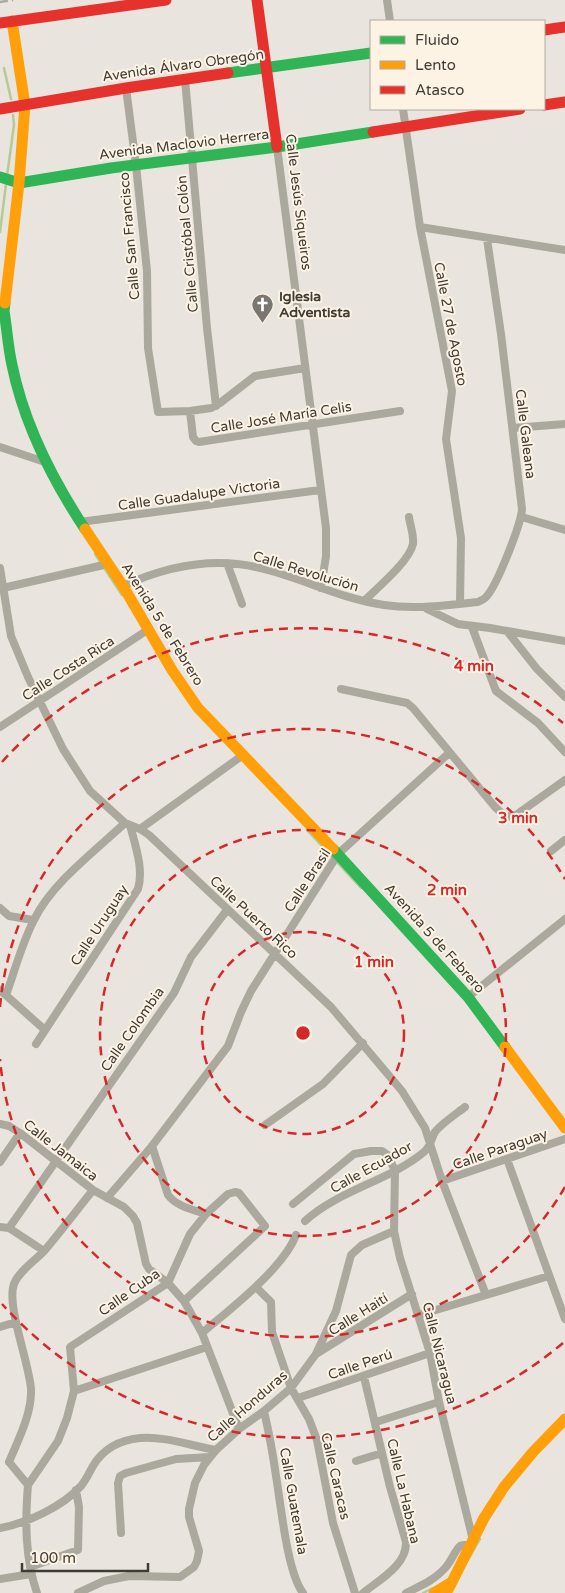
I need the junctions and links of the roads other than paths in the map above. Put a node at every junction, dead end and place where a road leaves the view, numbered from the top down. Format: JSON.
{"nodes":[{"id":1,"x":166,"y":0,"type":"edge"},
{"id":2,"x":257,"y":0,"type":"edge"},
{"id":3,"x":387,"y":0,"type":"edge"},
{"id":4,"x":390,"y":20,"type":"edge"},
{"id":5,"x":6,"y":22,"type":"edge"},
{"id":6,"x":565,"y":27,"type":"edge"},
{"id":7,"x":545,"y":30,"type":"edge"},
{"id":8,"x":370,"y":53,"type":"edge"},
{"id":9,"x":266,"y":69,"type":"junction"},
{"id":10,"x":185,"y":79,"type":"junction"},
{"id":11,"x":126,"y":88,"type":"junction"},
{"id":12,"x":565,"y":102,"type":"edge"},
{"id":13,"x":25,"y":105,"type":"junction"},
{"id":14,"x":545,"y":105,"type":"edge"},
{"id":15,"x":0,"y":109,"type":"edge"},
{"id":16,"x":403,"y":110,"type":"edge"},
{"id":17,"x":514,"y":110,"type":"edge"},
{"id":18,"x":406,"y":128,"type":"junction"},
{"id":19,"x":277,"y":147,"type":"junction"},
{"id":20,"x":192,"y":158,"type":"junction"},
{"id":21,"x":136,"y":165,"type":"junction"},
{"id":22,"x":0,"y":177,"type":"edge"},
{"id":23,"x":19,"y":183,"type":"junction"},
{"id":24,"x":420,"y":227,"type":"junction"},
{"id":25,"x":487,"y":239,"type":"junction"},
{"id":26,"x":565,"y":250,"type":"edge"},
{"id":27,"x":2,"y":311,"type":"edge"},
{"id":28,"x":305,"y":368,"type":"junction"},
{"id":29,"x":216,"y":406,"type":"junction"},
{"id":30,"x":190,"y":411,"type":"junction"},
{"id":31,"x":400,"y":411,"type":"dead end"},
{"id":32,"x":565,"y":424,"type":"edge"},
{"id":33,"x":311,"y":425,"type":"junction"},
{"id":34,"x":513,"y":428,"type":"junction"},
{"id":35,"x":0,"y":446,"type":"edge"},
{"id":36,"x":45,"y":462,"type":"junction"},
{"id":37,"x":320,"y":490,"type":"junction"},
{"id":38,"x":522,"y":516,"type":"junction"},
{"id":39,"x":409,"y":517,"type":"dead end"},
{"id":40,"x":80,"y":522,"type":"junction"},
{"id":41,"x":565,"y":530,"type":"edge"},
{"id":42,"x":227,"y":563,"type":"junction"},
{"id":43,"x":108,"y":564,"type":"junction"},
{"id":44,"x":0,"y":568,"type":"edge"},
{"id":45,"x":123,"y":586,"type":"junction"},
{"id":46,"x":2,"y":588,"type":"junction"},
{"id":47,"x":321,"y":588,"type":"junction"},
{"id":48,"x":364,"y":601,"type":"junction"},
{"id":49,"x":242,"y":604,"type":"dead end"},
{"id":50,"x":460,"y":604,"type":"junction"},
{"id":51,"x":425,"y":608,"type":"junction"},
{"id":52,"x":472,"y":627,"type":"junction"},
{"id":53,"x":149,"y":629,"type":"junction"},
{"id":54,"x":507,"y":631,"type":"junction"},
{"id":55,"x":565,"y":641,"type":"edge"},
{"id":56,"x":341,"y":689,"type":"dead end"},
{"id":57,"x":565,"y":697,"type":"edge"},
{"id":58,"x":39,"y":702,"type":"junction"},
{"id":59,"x":0,"y":727,"type":"edge"},
{"id":60,"x":565,"y":752,"type":"edge"},
{"id":61,"x":449,"y":753,"type":"junction"},
{"id":62,"x":243,"y":755,"type":"junction"},
{"id":63,"x":565,"y":780,"type":"edge"},
{"id":64,"x":128,"y":824,"type":"junction"},
{"id":65,"x":140,"y":829,"type":"junction"},
{"id":66,"x":565,"y":840,"type":"edge"},
{"id":67,"x":552,"y":851,"type":"dead end"},
{"id":68,"x":338,"y":854,"type":"junction"},
{"id":69,"x":0,"y":908,"type":"edge"},
{"id":70,"x":227,"y":910,"type":"junction"},
{"id":71,"x":565,"y":919,"type":"edge"},
{"id":72,"x":33,"y":920,"type":"junction"},
{"id":73,"x":275,"y":953,"type":"junction"},
{"id":74,"x":3,"y":992,"type":"edge"},
{"id":75,"x":468,"y":997,"type":"junction"},
{"id":76,"x":45,"y":1030,"type":"junction"},
{"id":77,"x":362,"y":1043,"type":"junction"},
{"id":78,"x":36,"y":1044,"type":"dead end"},
{"id":79,"x":465,"y":1107,"type":"dead end"},
{"id":80,"x":0,"y":1124,"type":"edge"},
{"id":81,"x":265,"y":1125,"type":"dead end"},
{"id":82,"x":565,"y":1128,"type":"edge"},
{"id":83,"x":20,"y":1133,"type":"junction"},
{"id":84,"x":565,"y":1139,"type":"edge"},
{"id":85,"x":430,"y":1145,"type":"junction"},
{"id":86,"x":152,"y":1146,"type":"junction"},
{"id":87,"x":507,"y":1159,"type":"junction"},
{"id":88,"x":0,"y":1162,"type":"edge"},
{"id":89,"x":56,"y":1162,"type":"junction"},
{"id":90,"x":395,"y":1171,"type":"junction"},
{"id":91,"x":442,"y":1182,"type":"junction"},
{"id":92,"x":93,"y":1190,"type":"junction"},
{"id":93,"x":107,"y":1198,"type":"junction"},
{"id":94,"x":293,"y":1204,"type":"dead end"},
{"id":95,"x":206,"y":1214,"type":"junction"},
{"id":96,"x":305,"y":1222,"type":"dead end"},
{"id":97,"x":0,"y":1227,"type":"edge"},
{"id":98,"x":9,"y":1228,"type":"junction"},
{"id":99,"x":394,"y":1231,"type":"junction"},
{"id":100,"x":296,"y":1234,"type":"dead end"},
{"id":101,"x":44,"y":1251,"type":"junction"},
{"id":102,"x":549,"y":1276,"type":"junction"},
{"id":103,"x":168,"y":1283,"type":"junction"},
{"id":104,"x":256,"y":1287,"type":"junction"},
{"id":105,"x":412,"y":1294,"type":"junction"},
{"id":106,"x":486,"y":1296,"type":"junction"},
{"id":107,"x":184,"y":1301,"type":"junction"},
{"id":108,"x":419,"y":1315,"type":"junction"},
{"id":109,"x":565,"y":1319,"type":"edge"},
{"id":110,"x":16,"y":1322,"type":"junction"},
{"id":111,"x":0,"y":1328,"type":"edge"},
{"id":112,"x":202,"y":1333,"type":"junction"},
{"id":113,"x":207,"y":1347,"type":"junction"},
{"id":114,"x":430,"y":1353,"type":"junction"},
{"id":115,"x":316,"y":1354,"type":"junction"},
{"id":116,"x":364,"y":1376,"type":"junction"},
{"id":117,"x":291,"y":1388,"type":"junction"},
{"id":118,"x":74,"y":1392,"type":"junction"},
{"id":119,"x":298,"y":1398,"type":"junction"},
{"id":120,"x":439,"y":1402,"type":"junction"},
{"id":121,"x":264,"y":1411,"type":"junction"},
{"id":122,"x":565,"y":1419,"type":"edge"},
{"id":123,"x":376,"y":1422,"type":"junction"},
{"id":124,"x":239,"y":1429,"type":"junction"},
{"id":125,"x":216,"y":1450,"type":"junction"},
{"id":126,"x":382,"y":1453,"type":"junction"},
{"id":127,"x":210,"y":1456,"type":"junction"},
{"id":128,"x":356,"y":1461,"type":"dead end"},
{"id":129,"x":9,"y":1462,"type":"junction"},
{"id":130,"x":0,"y":1466,"type":"edge"},
{"id":131,"x":28,"y":1485,"type":"junction"},
{"id":132,"x":76,"y":1490,"type":"junction"},
{"id":133,"x":25,"y":1522,"type":"junction"},
{"id":134,"x":0,"y":1528,"type":"edge"},
{"id":135,"x":121,"y":1533,"type":"dead end"},
{"id":136,"x":471,"y":1543,"type":"junction"},
{"id":137,"x":30,"y":1571,"type":"junction"},
{"id":138,"x":0,"y":1579,"type":"edge"},
{"id":139,"x":452,"y":1582,"type":"junction"},
{"id":140,"x":37,"y":1593,"type":"edge"},
{"id":141,"x":78,"y":1593,"type":"edge"},
{"id":142,"x":303,"y":1593,"type":"edge"},
{"id":143,"x":355,"y":1593,"type":"edge"},
{"id":144,"x":363,"y":1593,"type":"edge"},
{"id":145,"x":406,"y":1593,"type":"edge"},
{"id":146,"x":434,"y":1593,"type":"edge"},
{"id":147,"x":446,"y":1593,"type":"edge"}],
"edges":[{"from":1,"to":5,"type":"main road"},
{"from":2,"to":9,"type":"main road","name":"Calle Jesús Siqueiros"},
{"from":3,"to":4,"type":"street"},
{"from":5,"to":13,"type":"main road","name":"Avenida 5 de Febrero"},
{"from":6,"to":7,"type":"main road"},
{"from":8,"to":9,"type":"main road","name":"Avenida Álvaro Obregón"},
{"from":9,"to":10,"type":"main road","name":"Avenida Álvaro Obregón"},
{"from":9,"to":19,"type":"main road","name":"Calle Jesús Siqueiros"},
{"from":10,"to":11,"type":"main road","name":"Avenida Álvaro Obregón"},
{"from":10,"to":20,"type":"street","name":"Calle Cristóbal Colón"},
{"from":11,"to":13,"type":"main road","name":"Avenida Álvaro Obregón"},
{"from":11,"to":21,"type":"street","name":"Calle San Francisco"},
{"from":12,"to":14,"type":"main road"},
{"from":13,"to":15,"type":"main road","name":"Avenida Álvaro Obregón"},
{"from":13,"to":23,"type":"main road","name":"Avenida 5 de Febrero"},
{"from":16,"to":18,"type":"street","name":"Calle 27 de Agosto"},
{"from":17,"to":18,"type":"main road","name":"Avenida Maclovio Herrera"},
{"from":18,"to":19,"type":"main road","name":"Avenida Maclovio Herrera"},
{"from":18,"to":24,"type":"street","name":"Calle 27 de Agosto"},
{"from":19,"to":20,"type":"main road","name":"Avenida Maclovio Herrera"},
{"from":19,"to":28,"type":"street","name":"Calle Jesús Siqueiros"},
{"from":20,"to":21,"type":"main road","name":"Avenida Maclovio Herrera"},
{"from":20,"to":29,"type":"street","name":"Calle Cristóbal Colón"},
{"from":21,"to":23,"type":"main road","name":"Avenida Maclovio Herrera"},
{"from":21,"to":30,"type":"street","name":"Calle San Francisco"},
{"from":22,"to":23,"type":"main road","name":"Avenida Maclovio Herrera"},
{"from":23,"to":27,"type":"main road","name":"Avenida 5 de Febrero"},
{"from":24,"to":25,"type":"street"},
{"from":24,"to":50,"type":"street","name":"Calle 27 de Agosto"},
{"from":25,"to":26,"type":"street"},
{"from":25,"to":34,"type":"street","name":"Calle Galeana"},
{"from":27,"to":36,"type":"main road","name":"Avenida 5 de Febrero"},
{"from":28,"to":29,"type":"street"},
{"from":28,"to":33,"type":"street","name":"Calle Jesús Siqueiros"},
{"from":29,"to":30,"type":"street"},
{"from":30,"to":33,"type":"street","name":"Calle José María Celis"},
{"from":31,"to":33,"type":"street","name":"Calle José María Celis"},
{"from":32,"to":34,"type":"street"},
{"from":33,"to":37,"type":"street","name":"Calle Jesús Siqueiros"},
{"from":34,"to":38,"type":"street","name":"Calle Galeana"},
{"from":35,"to":36,"type":"street"},
{"from":36,"to":40,"type":"main road","name":"Avenida 5 de Febrero"},
{"from":37,"to":40,"type":"street","name":"Calle Guadalupe Victoria"},
{"from":37,"to":47,"type":"street","name":"Calle Jesús Siqueiros"},
{"from":38,"to":41,"type":"street"},
{"from":38,"to":50,"type":"street","name":"Calle Galeana"},
{"from":39,"to":48,"type":"street"},
{"from":40,"to":43,"type":"main road","name":"Avenida 5 de Febrero"},
{"from":42,"to":45,"type":"street","name":"Calle Revolución"},
{"from":42,"to":47,"type":"street","name":"Calle Revolución"},
{"from":42,"to":49,"type":"street"},
{"from":43,"to":45,"type":"main road","name":"Avenida 5 de Febrero"},
{"from":43,"to":46,"type":"street"},
{"from":44,"to":46,"type":"street","name":"Calle Puerto Rico"},
{"from":45,"to":53,"type":"main road","name":"Avenida 5 de Febrero"},
{"from":46,"to":58,"type":"street","name":"Calle Puerto Rico"},
{"from":47,"to":48,"type":"street","name":"Calle Revolución"},
{"from":48,"to":51,"type":"street","name":"Calle Revolución"},
{"from":50,"to":51,"type":"street","name":"Calle Revolución"},
{"from":51,"to":52,"type":"street","name":"Calle Revolución"},
{"from":52,"to":54,"type":"street","name":"Calle Revolución"},
{"from":52,"to":60,"type":"street"},
{"from":53,"to":58,"type":"street","name":"Calle Costa Rica"},
{"from":53,"to":62,"type":"main road","name":"Avenida 5 de Febrero"},
{"from":54,"to":55,"type":"street","name":"Calle Revolución"},
{"from":54,"to":57,"type":"street"},
{"from":56,"to":61,"type":"street"},
{"from":58,"to":59,"type":"street","name":"Calle Costa Rica"},
{"from":58,"to":64,"type":"street","name":"Calle Puerto Rico"},
{"from":61,"to":63,"type":"street"},
{"from":61,"to":68,"type":"street","name":"Calle Brasil"},
{"from":62,"to":65,"type":"street"},
{"from":62,"to":68,"type":"main road","name":"Avenida 5 de Febrero"},
{"from":64,"to":65,"type":"street","name":"Calle Puerto Rico"},
{"from":64,"to":72,"type":"street"},
{"from":64,"to":76,"type":"street","name":"Calle Uruguay"},
{"from":65,"to":70,"type":"street","name":"Calle Puerto Rico"},
{"from":66,"to":67,"type":"street"},
{"from":68,"to":73,"type":"street","name":"Calle Brasil"},
{"from":68,"to":75,"type":"main road","name":"Avenida 5 de Febrero"},
{"from":69,"to":72,"type":"street"},
{"from":70,"to":73,"type":"street","name":"Calle Puerto Rico"},
{"from":70,"to":89,"type":"street","name":"Calle Colombia"},
{"from":71,"to":75,"type":"street"},
{"from":72,"to":74,"type":"street"},
{"from":73,"to":77,"type":"street","name":"Calle Puerto Rico"},
{"from":73,"to":86,"type":"street","name":"Calle Brasil"},
{"from":74,"to":76,"type":"street"},
{"from":75,"to":82,"type":"main road","name":"Avenida 5 de Febrero"},
{"from":76,"to":78,"type":"street","name":"Calle Uruguay"},
{"from":77,"to":81,"type":"street"},
{"from":77,"to":85,"type":"street","name":"Calle Puerto Rico"},
{"from":79,"to":85,"type":"street","name":"Calle Ecuador"},
{"from":80,"to":83,"type":"street","name":"Calle Jamaica"},
{"from":83,"to":88,"type":"street"},
{"from":83,"to":89,"type":"street","name":"Calle Jamaica"},
{"from":84,"to":87,"type":"street","name":"Calle Paraguay"},
{"from":85,"to":90,"type":"street","name":"Calle Ecuador"},
{"from":85,"to":91,"type":"street","name":"Calle Puerto Rico"},
{"from":86,"to":93,"type":"street","name":"Calle Brasil"},
{"from":86,"to":95,"type":"street"},
{"from":87,"to":91,"type":"street","name":"Calle Paraguay"},
{"from":87,"to":102,"type":"street"},
{"from":89,"to":92,"type":"street","name":"Calle Jamaica"},
{"from":89,"to":98,"type":"street","name":"Calle Colombia"},
{"from":90,"to":94,"type":"street"},
{"from":90,"to":96,"type":"street","name":"Calle Ecuador"},
{"from":90,"to":99,"type":"street","name":"Calle Nicaragua"},
{"from":91,"to":106,"type":"street","name":"Calle Puerto Rico"},
{"from":92,"to":93,"type":"street","name":"Calle Jamaica"},
{"from":92,"to":101,"type":"street"},
{"from":93,"to":103,"type":"street"},
{"from":95,"to":103,"type":"street","name":"Calle Cuba"},
{"from":95,"to":107,"type":"street","name":"Calle Cuba"},
{"from":97,"to":98,"type":"street"},
{"from":98,"to":101,"type":"street"},
{"from":99,"to":105,"type":"street","name":"Calle Nicaragua"},
{"from":99,"to":115,"type":"street","name":"Calle Honduras"},
{"from":100,"to":104,"type":"street"},
{"from":101,"to":110,"type":"street"},
{"from":102,"to":106,"type":"street"},
{"from":102,"to":109,"type":"street"},
{"from":103,"to":107,"type":"street"},
{"from":103,"to":118,"type":"street","name":"Calle Cuba"},
{"from":104,"to":112,"type":"street"},
{"from":104,"to":117,"type":"street","name":"Calle Caracas"},
{"from":105,"to":108,"type":"street","name":"Calle Nicaragua"},
{"from":105,"to":115,"type":"street","name":"Calle Haití"},
{"from":106,"to":108,"type":"street"},
{"from":107,"to":112,"type":"street"},
{"from":108,"to":114,"type":"street","name":"Calle Nicaragua"},
{"from":110,"to":111,"type":"street"},
{"from":110,"to":129,"type":"street"},
{"from":112,"to":113,"type":"street"},
{"from":113,"to":118,"type":"street"},
{"from":113,"to":124,"type":"street"},
{"from":114,"to":116,"type":"street","name":"Calle Perú"},
{"from":114,"to":120,"type":"street","name":"Calle Nicaragua"},
{"from":115,"to":117,"type":"street","name":"Calle Honduras"},
{"from":116,"to":119,"type":"street","name":"Calle Perú"},
{"from":116,"to":123,"type":"street","name":"Calle La Habana"},
{"from":117,"to":119,"type":"street","name":"Calle Caracas"},
{"from":117,"to":121,"type":"street","name":"Calle Honduras"},
{"from":118,"to":131,"type":"street"},
{"from":119,"to":143,"type":"street","name":"Calle Caracas"},
{"from":120,"to":123,"type":"street"},
{"from":120,"to":136,"type":"street","name":"Calle Nicaragua"},
{"from":121,"to":124,"type":"street","name":"Calle Honduras"},
{"from":121,"to":142,"type":"street","name":"Calle Guatemala"},
{"from":122,"to":136,"type":"main road"},
{"from":123,"to":126,"type":"street","name":"Calle La Habana"},
{"from":124,"to":125,"type":"street","name":"Calle Honduras"},
{"from":125,"to":127,"type":"street","name":"Calle Honduras"},
{"from":125,"to":132,"type":"street"},
{"from":126,"to":128,"type":"street"},
{"from":126,"to":144,"type":"street","name":"Calle La Habana"},
{"from":127,"to":135,"type":"street"},
{"from":127,"to":141,"type":"street","name":"Calle Honduras"},
{"from":129,"to":130,"type":"street"},
{"from":129,"to":131,"type":"street"},
{"from":131,"to":133,"type":"street"},
{"from":132,"to":133,"type":"street"},
{"from":132,"to":137,"type":"street"},
{"from":133,"to":134,"type":"street"},
{"from":133,"to":137,"type":"street"},
{"from":136,"to":139,"type":"main road"},
{"from":136,"to":145,"type":"street"},
{"from":137,"to":138,"type":"street"},
{"from":137,"to":140,"type":"street"},
{"from":139,"to":146,"type":"main road"},
{"from":139,"to":147,"type":"main road"}]}
